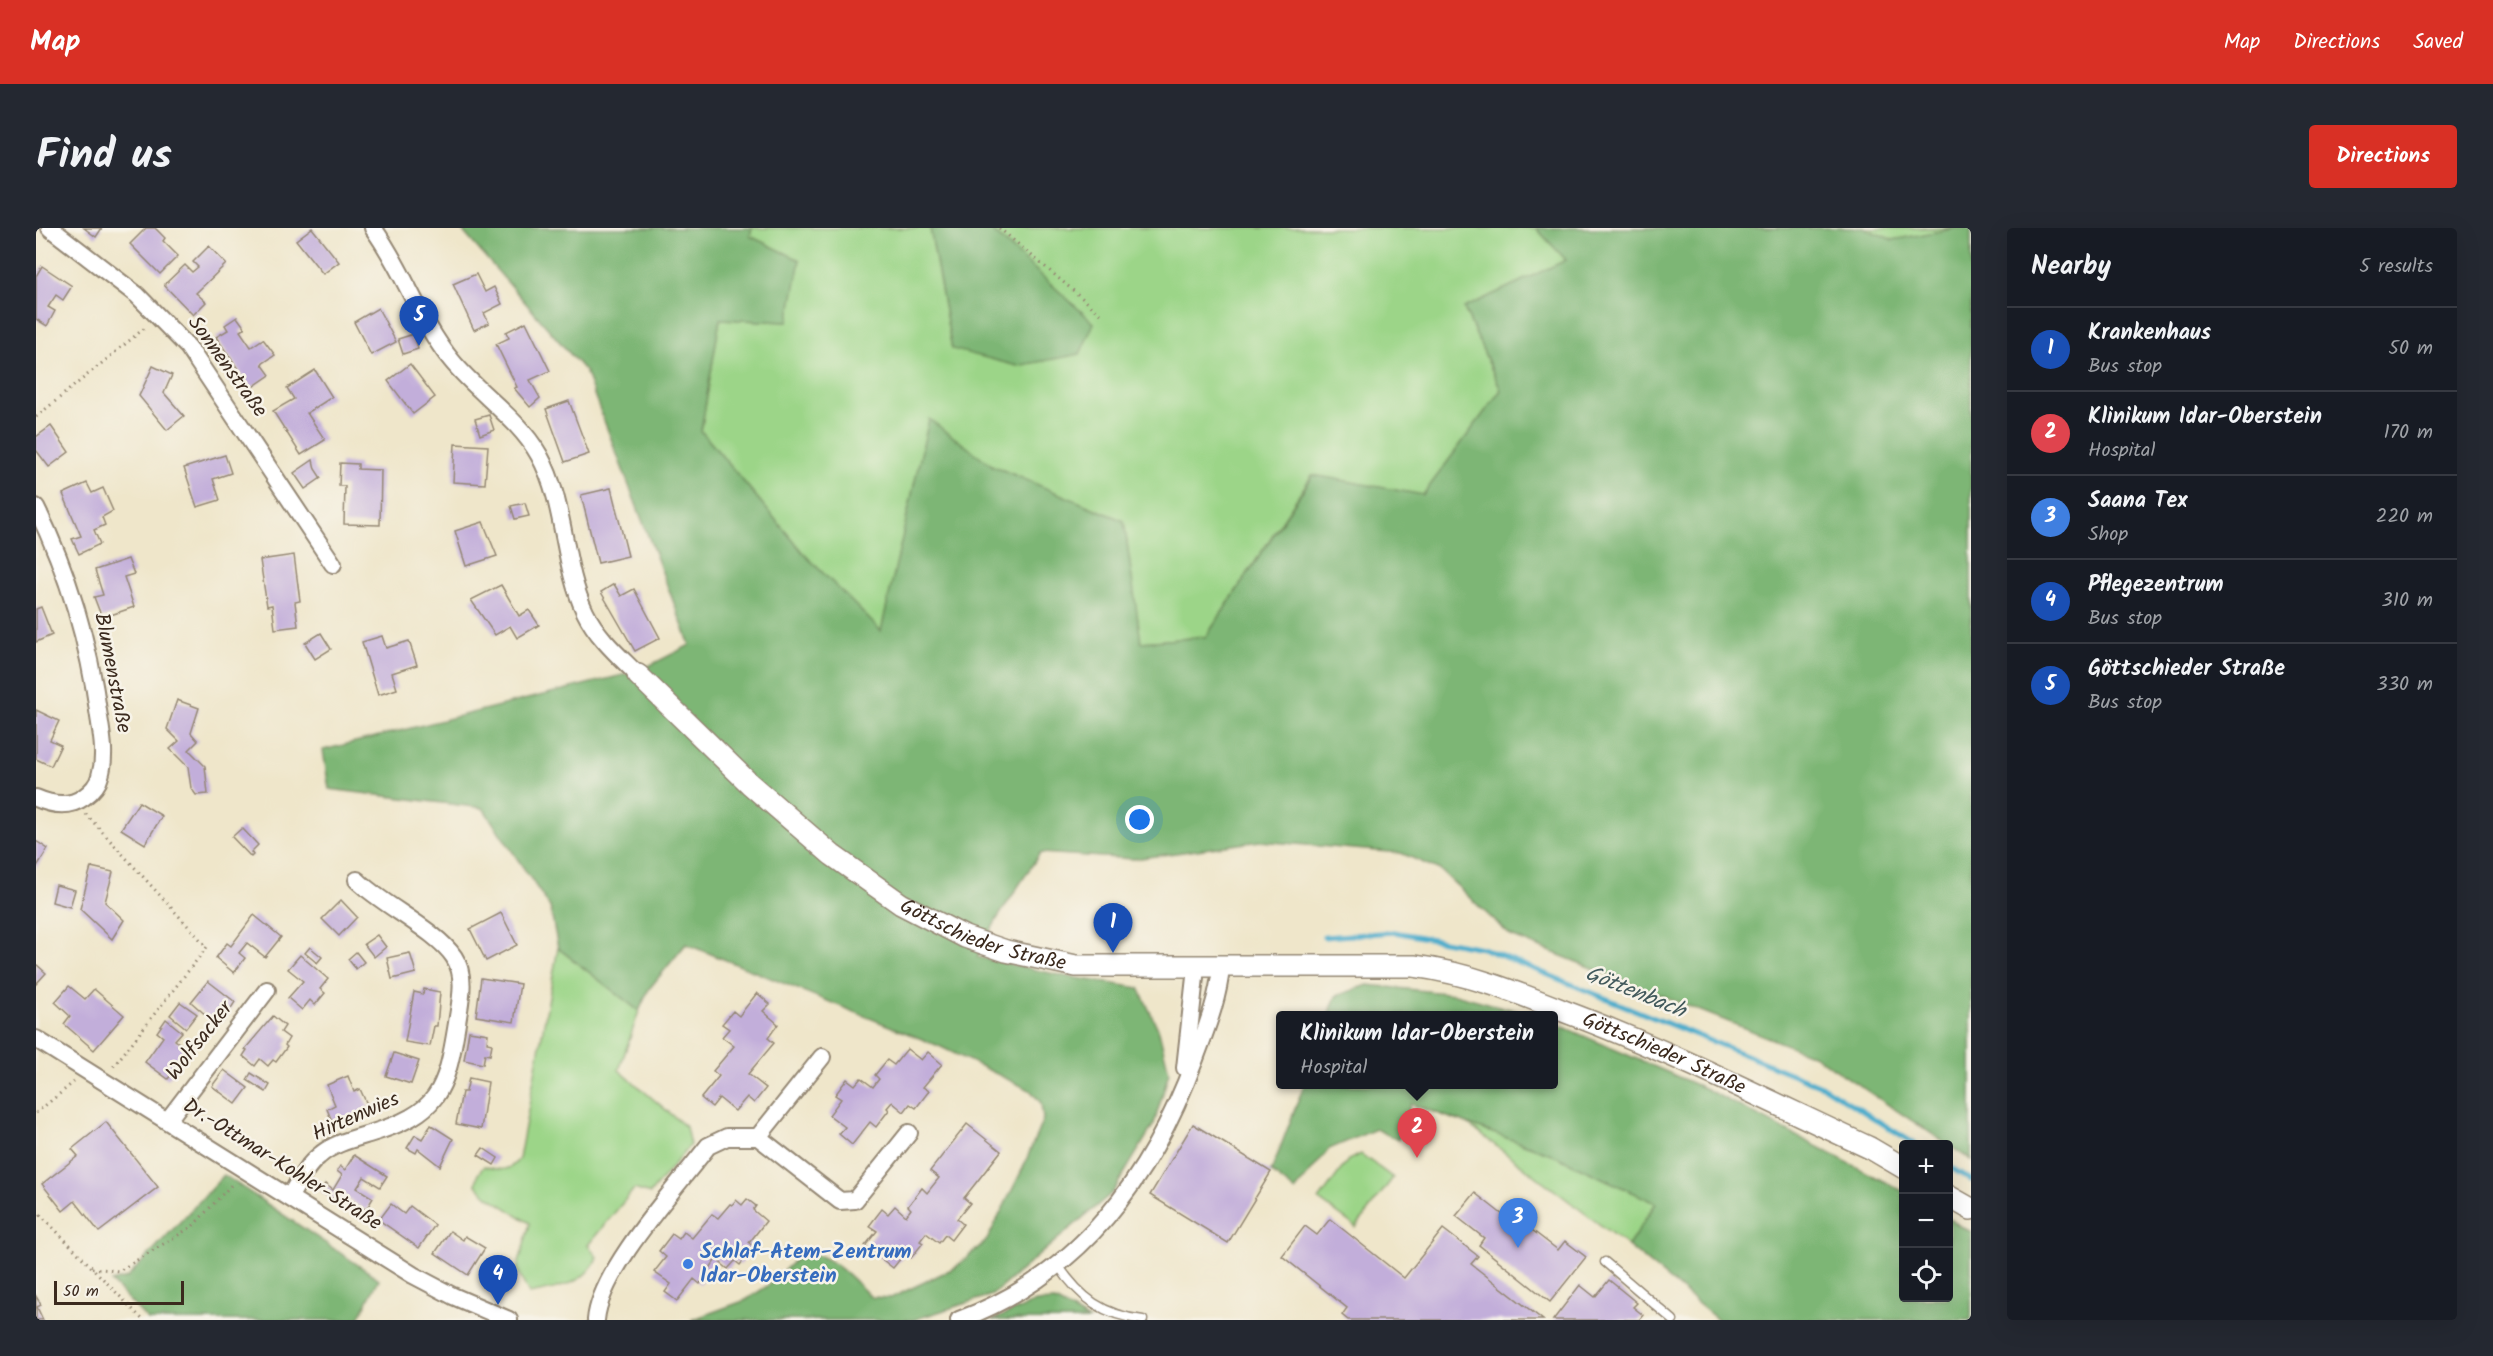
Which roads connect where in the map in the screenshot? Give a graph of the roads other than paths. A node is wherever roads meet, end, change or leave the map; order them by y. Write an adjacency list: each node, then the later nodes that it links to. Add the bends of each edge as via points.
1 (50, 228): 4 (street, Sonnenstraße, via 160,316 188,347)
2 (373, 228): 5 (street, Göttschieder Straße, via 452,361 518,428 537,453 550,482 586,614 613,651)
3 (36, 507): 6 (street, Blumenstraße, via 67,575 95,684 103,753 94,788 80,800 57,805)
4 (333, 564)
5 (638, 675): 8 (street, Göttschieder Straße, via 741,777 832,855 869,884 935,924 1006,951 1076,966)
6 (36, 798)
7 (357, 880): 18 (street, Hirtenwies, via 445,946 456,961 461,990 452,1056 440,1091 421,1113 319,1156)
8 (1196, 968): 9 (street, Göttschieder Straße); 13 (street)
9 (1221, 968): 13 (street, via 1217,998); 17 (street, Göttschieder Straße, via 1414,966 1486,981 1635,1038)
10 (267, 990): 14 (street, Wolfsacker)
11 (36, 1039): 14 (street, Dr.-Ottmar-Kohler-Straße)
12 (822, 1057): 16 (street)
13 (1183, 1092): 22 (street, via 1158,1145 1130,1188 1110,1214)
14 (168, 1120): 18 (street, Dr.-Ottmar-Kohler-Straße)
15 (909, 1133): 16 (street, via 855,1200 840,1201)
16 (758, 1137): 24 (street, via 727,1137 708,1146 615,1267 597,1305)
17 (1899, 1165)
18 (290, 1196): 23 (street, Dr.-Ottmar-Kohler-Straße, via 413,1275)
19 (1953, 1199): 20 (street)
20 (1971, 1209)
21 (1605, 1262): 27 (lane)
22 (1058, 1265): 25 (street, via 1002,1302); 26 (lane, via 1095,1306)
23 (509, 1320)
24 (596, 1320)
25 (959, 1320)
26 (1143, 1320)
27 (1672, 1320)

